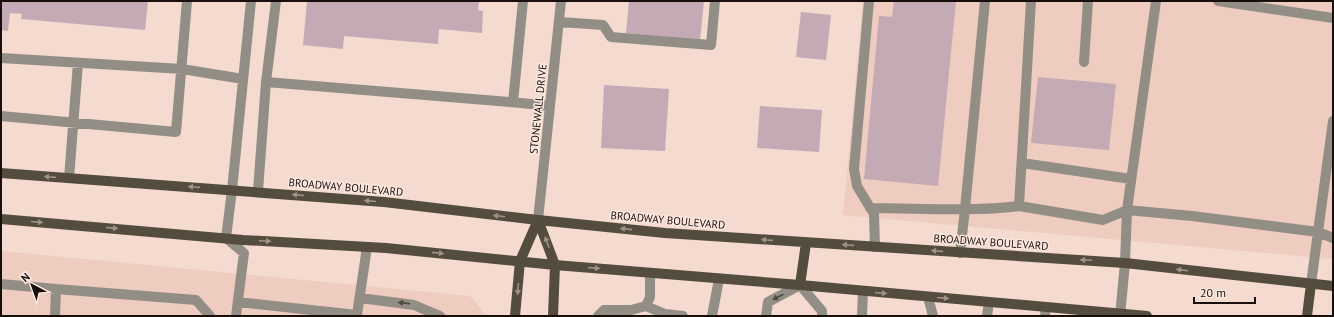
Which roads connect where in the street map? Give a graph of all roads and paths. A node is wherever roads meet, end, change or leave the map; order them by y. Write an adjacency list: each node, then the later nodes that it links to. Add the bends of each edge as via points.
1 (187, 1): 19 (street)
2 (251, 1): 20 (street)
3 (276, 1): 21 (street)
4 (523, 1): 22 (street)
5 (556, 1): 6 (street)
6 (561, 1): 15 (street, STONEWALL DRIVE)
7 (715, 1): 15 (street, via 710,45 611,37 603,25)
8 (869, 1): 35 (street, via 854,169 857,186)
9 (986, 1): 36 (street)
10 (1031, 1): 28 (street)
11 (1088, 1): 17 (street)
12 (1156, 1): 31 (street)
13 (1218, 1): 14 (street)
14 (1333, 18)
15 (560, 22): 23 (street, STONEWALL DRIVE)
16 (1, 58): 18 (street)
17 (1084, 62)
18 (78, 63): 19 (street); 26 (street)
19 (182, 69): 20 (street); 26 (street, via 176,132)
20 (243, 79): 32 (street)
21 (266, 82): 22 (street); 33 (street)
22 (513, 102): 23 (street)
23 (550, 106): 39 (street, STONEWALL DRIVE)
24 (1, 116): 26 (street)
25 (1333, 121): 27 (street)
26 (73, 124): 30 (street)
27 (1331, 151): 40 (street)
28 (1022, 163): 31 (street); 34 (street)
29 (1, 173): 30 (main road, BROADWAY BOULEVARD, one-way to 29)
30 (68, 178): 32 (main road, BROADWAY BOULEVARD, one-way to 30)
31 (1131, 178): 37 (street)
32 (232, 190): 33 (main road, BROADWAY BOULEVARD); 41 (street)
33 (258, 191): 39 (main road, BROADWAY BOULEVARD, one-way to 33, via 384,202)
34 (1019, 206): 36 (street); 37 (street, via 1103,220)
35 (870, 208): 36 (street); 45 (street, via 874,214)
36 (966, 209): 46 (street)
37 (1127, 210): 40 (street); 48 (street)
38 (1, 219): 41 (main road, one-way to 41)
39 (538, 220): 43 (main road, BROADWAY BOULEVARD, one-way to 39, via 665,233); 47 (main road); 49 (main road, one-way to 39)
40 (1318, 232): 42 (street); 53 (street)
41 (226, 238): 44 (main road, one-way to 44); 60 (street, via 244,253)
42 (1333, 238)
43 (806, 243): 45 (main road, BROADWAY BOULEVARD, one-way to 43); 54 (main road)
44 (367, 247): 47 (main road, one-way to 47); 59 (street)
45 (875, 247): 46 (main road, BROADWAY BOULEVARD, one-way to 45)
46 (960, 253): 48 (main road, BROADWAY BOULEVARD, one-way to 46)
47 (520, 261): 49 (main road); 71 (main road, one-way to 71)
48 (1125, 263): 53 (main road, BROADWAY BOULEVARD, one-way to 48); 66 (street)
49 (555, 265): 50 (main road, one-way to 50); 72 (main road)
50 (650, 273): 51 (main road); 62 (street, via 650,297)
51 (718, 279): 54 (main road); 75 (street)
52 (1, 284): 56 (street)
53 (1311, 284): 55 (main road, BROADWAY BOULEVARD); 82 (main road)
54 (800, 285): 57 (main road); 76 (street, one-way to 76, via 768,302); 77 (street, via 822,311)
55 (1333, 286)
56 (56, 289): 67 (street); 68 (street, via 196,300)
57 (863, 291): 58 (main road, one-way to 58); 78 (street)
58 (928, 297): 61 (main road, one-way to 61); 79 (street)
59 (360, 298): 65 (street); 70 (street, one-way to 59, via 414,305)
60 (238, 302): 63 (street); 69 (street)
61 (989, 302): 64 (main road); 80 (street)
62 (646, 306): 73 (street, via 631,310 604,310); 74 (street, via 665,314)
63 (289, 312): 65 (street)
64 (1046, 312): 66 (main road)
65 (357, 315)
66 (1121, 315): 81 (main road)
67 (55, 316)
68 (210, 316)
69 (236, 316)
70 (440, 316)
71 (515, 316)
72 (553, 316)
73 (598, 316)
74 (683, 316)
75 (712, 316)
76 (766, 316)
77 (822, 316)
78 (862, 316)
79 (933, 316)
80 (987, 316)
81 (1147, 316)
82 (1307, 316)

